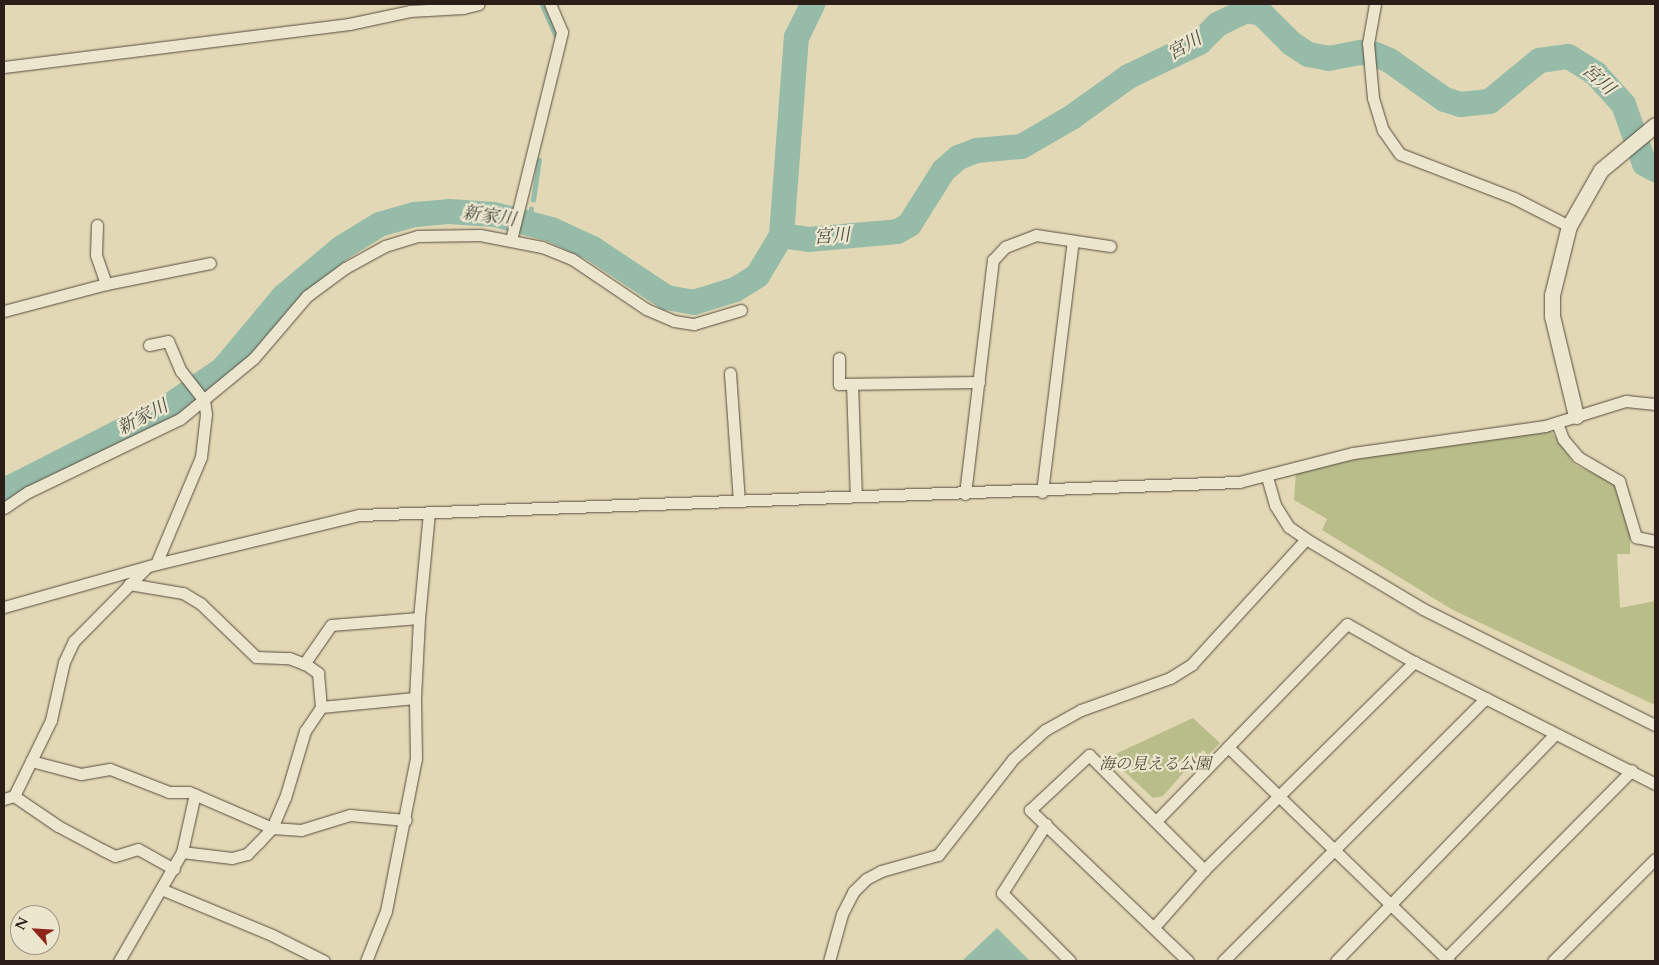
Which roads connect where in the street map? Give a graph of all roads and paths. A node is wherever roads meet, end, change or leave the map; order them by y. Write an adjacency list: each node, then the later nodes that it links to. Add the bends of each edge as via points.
1 (479, 4): 4 (street, via 410,11 349,24)
2 (550, 4): 8 (street, via 562,32)
3 (1375, 4): 7 (street, via 1368,63 1382,130 1400,154 1514,198)
4 (4, 67)
5 (1651, 129): 7 (street, via 1618,154 1589,186)
6 (97, 225): 12 (street, via 96,255)
7 (1569, 226): 22 (street, via 1552,295 1552,316)
8 (511, 240): 13 (street, via 572,259 646,309 674,321 694,324); 20 (street, via 453,233 418,236 385,246 345,268 306,296 254,358)
9 (1073, 240): 10 (street); 18 (street, via 1036,235 1005,247 993,260); 25 (street)
10 (1110, 246)
11 (210, 263): 12 (street)
12 (106, 284): 14 (street)
13 (741, 310)
14 (4, 311)
15 (149, 345): 20 (street, via 168,341 182,371)
16 (839, 358): 19 (street, via 839,384)
17 (730, 373): 28 (street)
18 (979, 382): 19 (street); 26 (street)
19 (852, 384): 27 (street)
20 (204, 400): 29 (street, via 180,419 28,492); 33 (street, via 201,457)
21 (1655, 404): 22 (street, via 1626,401)
22 (1576, 416): 23 (street)
23 (1557, 422): 24 (street, via 1353,453 1310,462); 32 (street, via 1563,438 1578,457 1619,481 1636,536)
24 (1267, 477): 25 (street, via 1239,482 1117,484); 31 (street, via 1275,505 1289,527)
25 (1042, 492): 26 (street)
26 (965, 494): 27 (street)
27 (856, 496): 28 (street)
28 (739, 501): 30 (street)
29 (4, 508)
30 (429, 512): 33 (street, via 359,515); 36 (street)
31 (1306, 539): 42 (street, via 1422,610); 67 (street, via 1192,664 1170,678 1081,710 1045,730 1013,759 938,855 881,871 866,879 853,892 842,914)
32 (1655, 541)
33 (151, 565): 34 (street); 35 (street)
34 (129, 584): 38 (street, via 183,593 201,604 256,658 289,658); 45 (street, via 74,641 64,662 51,720)
35 (4, 607)
36 (419, 618): 38 (street, via 331,625); 39 (street)
37 (1414, 662): 40 (street); 44 (street, via 1347,624); 49 (street)
38 (304, 664): 41 (street, via 318,673)
39 (415, 698): 41 (street); 51 (street, via 416,758)
40 (1486, 698): 43 (street); 55 (street)
41 (321, 707): 54 (street, via 305,731 285,798)
42 (1655, 725)
43 (1555, 734): 46 (street); 61 (street)
44 (1228, 747): 49 (street); 52 (street)
45 (31, 761): 48 (street, via 81,774 110,769 169,792); 50 (street)
46 (1632, 770): 47 (street); 63 (street)
47 (1655, 784)
48 (195, 794): 54 (street); 56 (street)
49 (1280, 796): 55 (street); 59 (street)
50 (9, 797): 58 (street, via 115,856 138,849)
51 (406, 820): 54 (street, via 350,815 301,830); 66 (street, via 386,911)
52 (1157, 820): 53 (street, via 1089,755 1030,810); 59 (street)
53 (1046, 824): 62 (street); 68 (street, via 1002,893)
54 (272, 828): 56 (street, via 247,854 214,858)
55 (1335, 850): 61 (street); 70 (street)
56 (182, 852): 58 (street)
57 (1655, 859): 72 (street)
58 (174, 868): 60 (street)
59 (1204, 870): 62 (street)
60 (161, 889): 64 (street); 65 (street, via 272,935)
61 (1390, 904): 63 (street); 71 (street)
62 (1154, 926): 69 (street)
63 (1448, 960)
64 (119, 961)
65 (324, 961)
66 (366, 961)
67 (829, 961)
68 (1070, 961)
69 (1188, 961)
70 (1223, 961)
71 (1336, 961)
72 (1553, 961)

